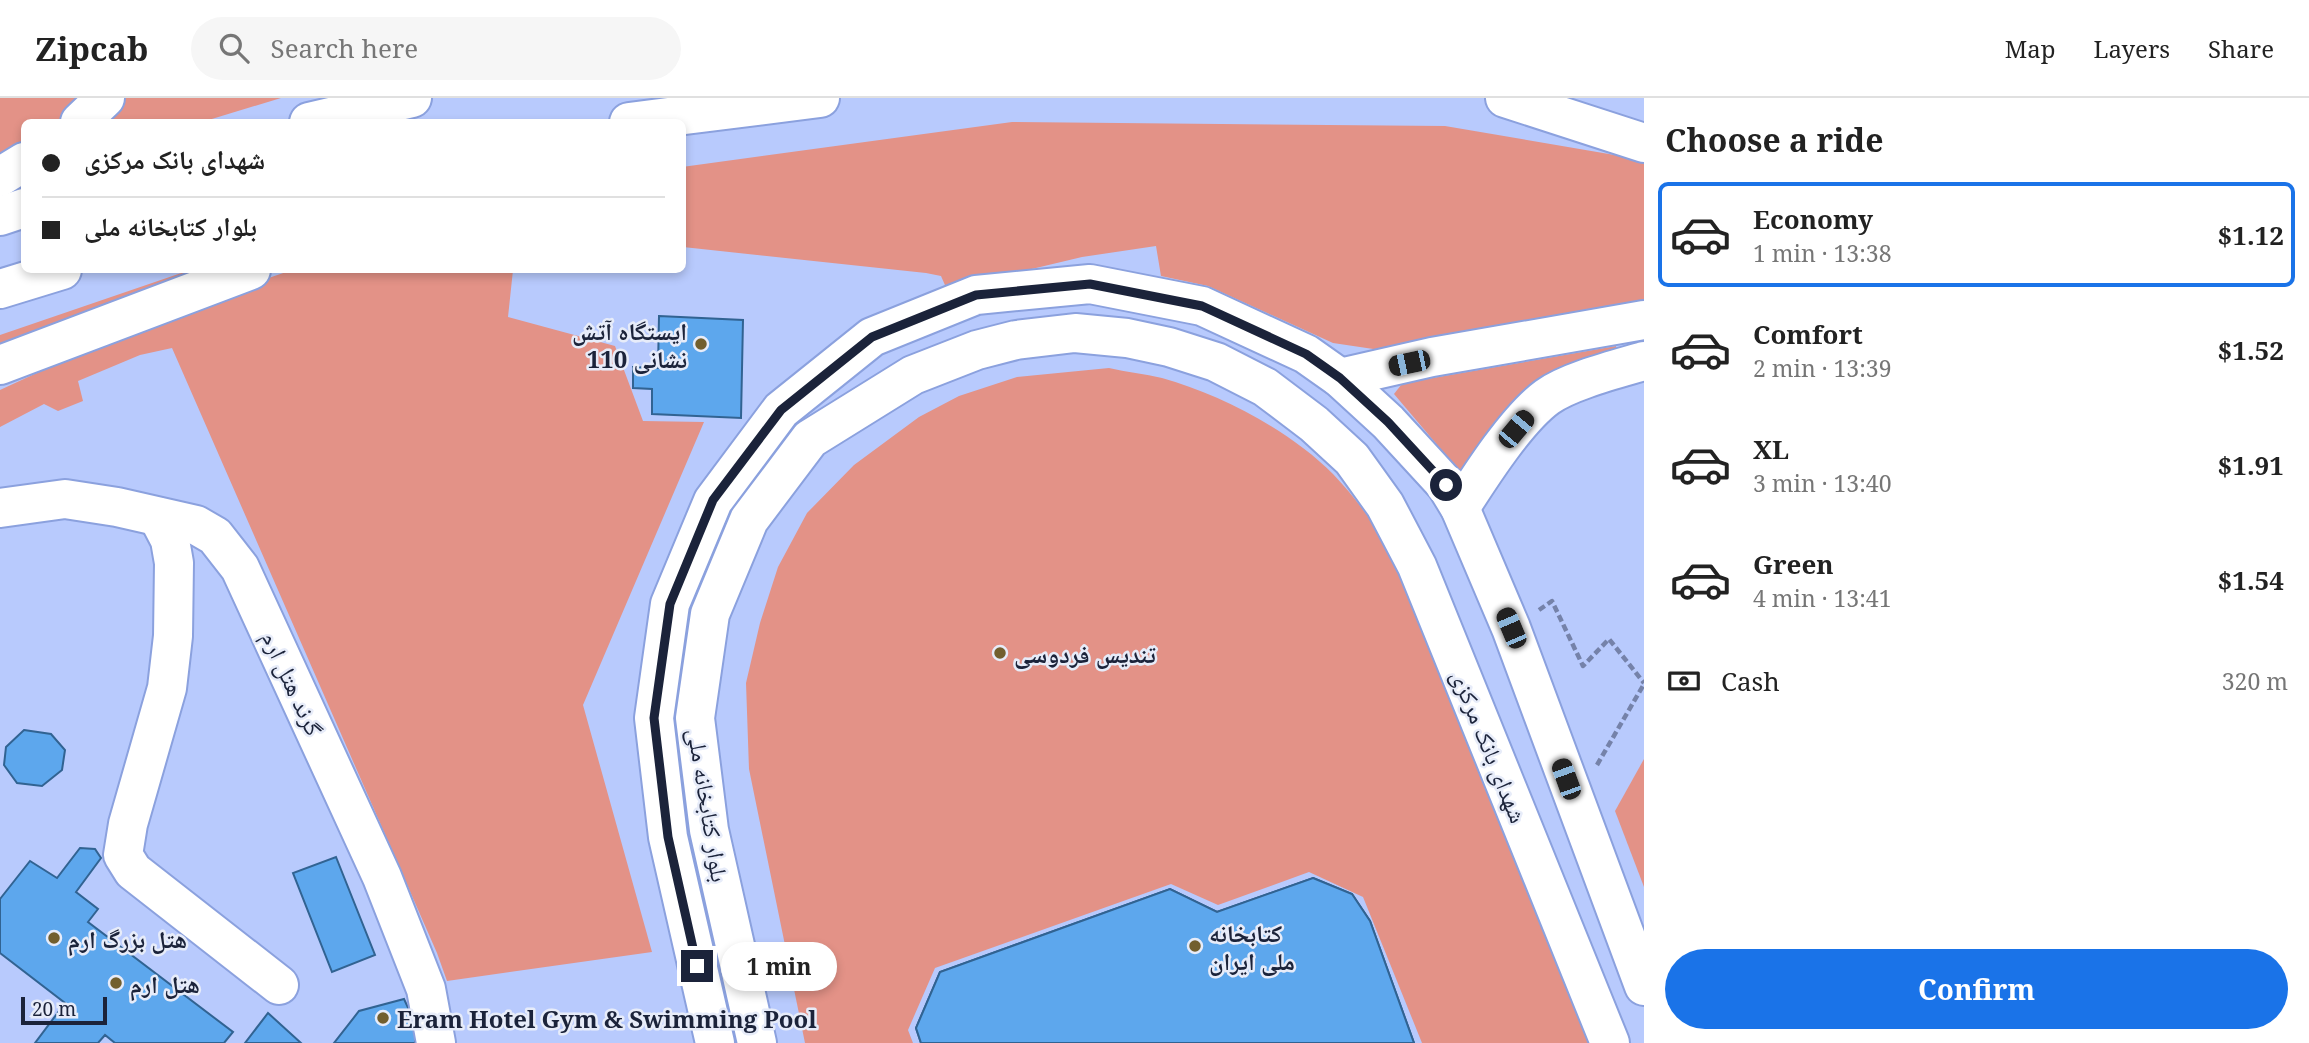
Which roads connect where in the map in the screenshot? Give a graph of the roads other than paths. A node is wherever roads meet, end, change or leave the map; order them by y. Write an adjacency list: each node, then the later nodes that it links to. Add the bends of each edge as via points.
1 (105, 98): 5 (main road)
2 (412, 98): 6 (main road)
3 (820, 98): 7 (main road)
4 (1505, 98): 8 (main road)
5 (83, 119)
6 (322, 119)
7 (653, 119)
8 (1644, 144)
9 (21, 164): 10 (main road)
10 (0, 177)
11 (21, 209): 12 (main road)
12 (0, 216)
13 (52, 273): 15 (main road)
14 (243, 273): 17 (main road)
15 (0, 289)
16 (1644, 320): 20 (main road)
17 (110, 324): 19 (main road); 21 (main road)
18 (1644, 361): 24 (main road, via 1549,395 1516,429)
19 (0, 365)
20 (1340, 378): 24 (main road, via 1424,459); 29 (main road, بلوار کتابخانه ملی, via 1306,354 1202,306 1090,284 976,295 895,327 872,337 781,410 713,500 670,604 654,718 668,837)
21 (0, 382)
22 (1352, 460): 30 (main road, بلوار کتابخانه ملی, via 1265,387 1216,362 1126,338 1075,333 990,346 913,375 810,439 748,520 710,614 695,718 709,830); 31 (main road, شهدای بانک مرکزی, via 1385,505 1417,566)
23 (0, 508): 25 (main road, گرند هتل ارم, via 65,499)
24 (1460, 508): 27 (main road, via 1511,628)
25 (159, 517): 26 (main road, via 174,563 173,636 167,688 123,855 132,871); 28 (main road, گرند هتل ارم, via 196,525 215,536 240,569 382,877 426,989)
26 (279, 985)
27 (1644, 986)
28 (436, 1043)
29 (715, 1043)
30 (757, 1043)
31 (1610, 1043)

